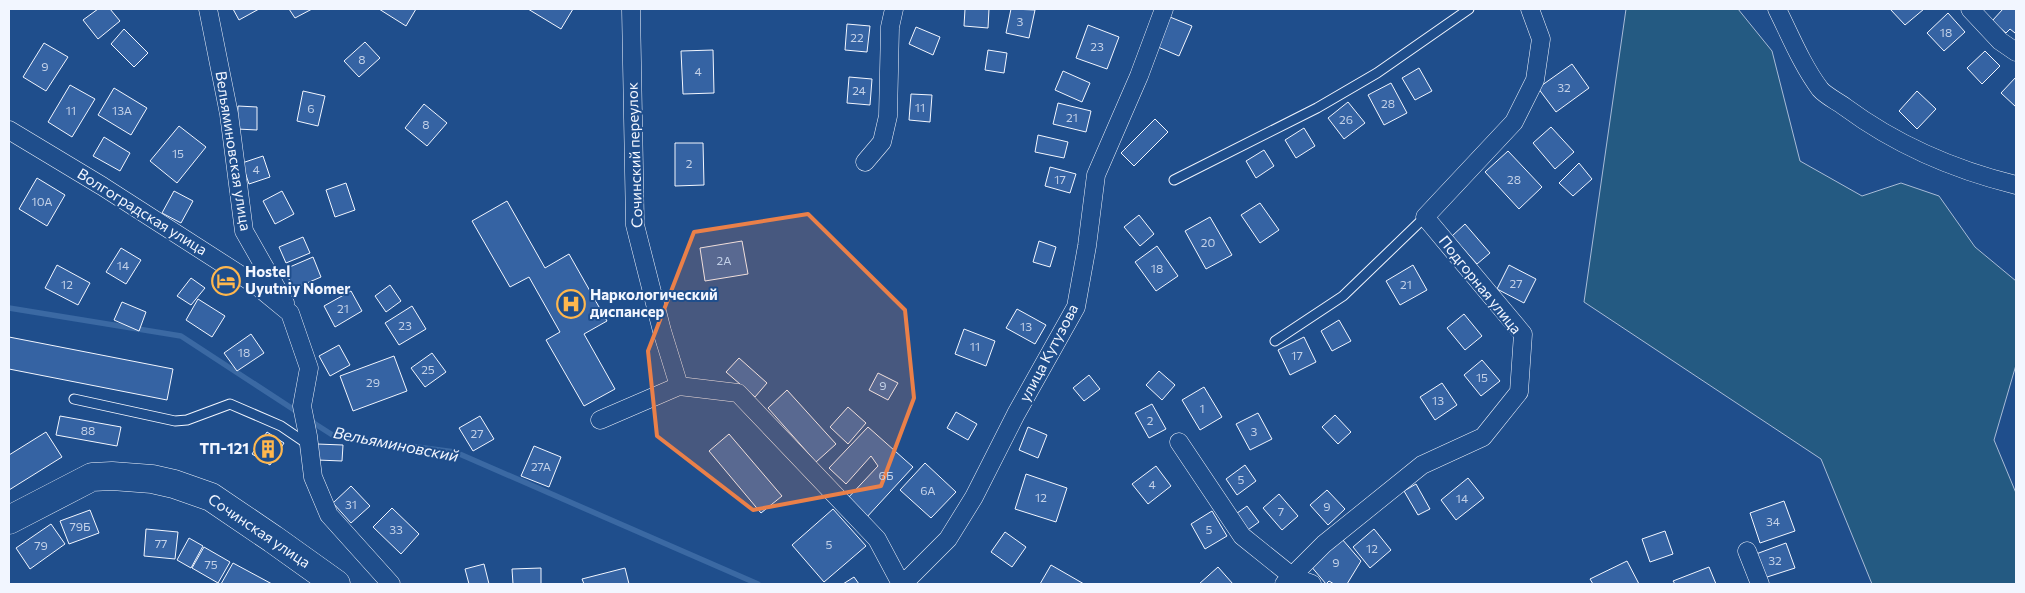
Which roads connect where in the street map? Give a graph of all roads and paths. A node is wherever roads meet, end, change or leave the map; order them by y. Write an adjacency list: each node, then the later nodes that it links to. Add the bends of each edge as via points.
1 (208, 9): 15 (street, Вельяминовская улица, via 230,114 244,231)
2 (631, 9): 17 (street, Сочинский переулок, via 635,225)
3 (894, 9): 11 (street, via 890,27 888,116 882,142)
4 (1164, 9): 27 (street, улица Кутузова, via 1096,175 1076,307 948,540)
5 (1469, 9): 12 (lane, via 1377,73 1317,108)
6 (1530, 9): 14 (street, via 1541,39 1535,80 1514,122)
7 (1777, 9): 13 (street, via 1822,90 1865,122 1897,141 1985,178)
8 (1970, 9): 9 (street, via 2000,41)
9 (2016, 52)
10 (9, 130): 15 (street, Волгоградская улица, via 240,275)
11 (865, 162)
12 (1174, 180)
13 (2016, 185)
14 (1424, 217): 16 (lane, via 1343,296); 24 (street, Подгорная улица, via 1523,334 1519,392 1482,437 1422,465 1324,544)
15 (290, 313): 20 (street, via 309,368 302,406)
16 (1275, 341)
17 (679, 386): 19 (street); 27 (street, via 738,393 877,539)
18 (74, 399): 20 (lane, via 175,421 187,420 230,404)
19 (600, 420)
20 (309, 441): 26 (street, via 313,477 329,515)
21 (1179, 442): 24 (street, via 1242,536)
22 (9, 520): 25 (highway, Сочинская улица, via 92,478 152,479 211,497)
23 (1747, 551): 29 (street)
24 (1289, 580): 28 (street)
25 (336, 584)
26 (391, 584)
27 (902, 584)
28 (1312, 584)
29 (1760, 584)

